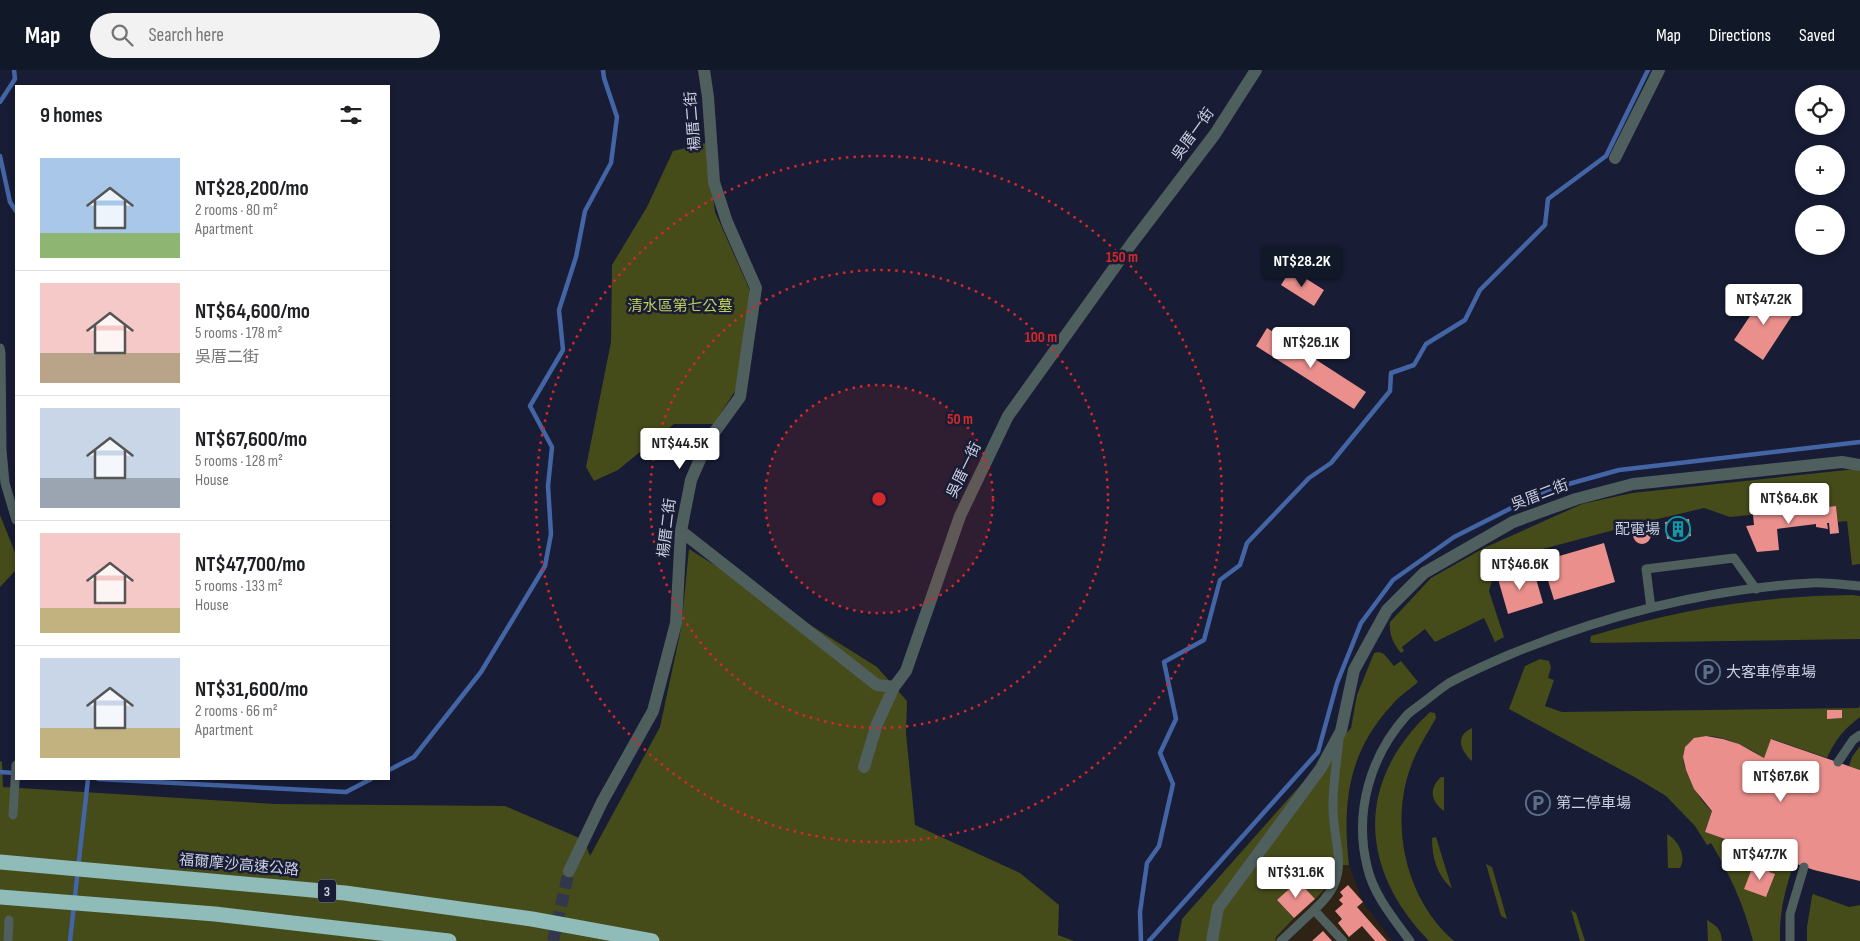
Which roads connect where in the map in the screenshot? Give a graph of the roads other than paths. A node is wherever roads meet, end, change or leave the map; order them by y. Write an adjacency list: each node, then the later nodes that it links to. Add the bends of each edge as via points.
1 (704, 70): 8 (street, 楊厝二街, via 714,182 727,222 756,288 740,398 708,441 691,480)
2 (1256, 70): 12 (street, 吳厝一街, via 1215,134 1008,416 960,516 906,671)
3 (1659, 70): 4 (street)
4 (1615, 158)
5 (0, 348): 7 (lane, via 4,483)
6 (1860, 465): 13 (street, 吳厝二街, via 1842,462 1634,484 1576,499 1513,522 1424,573 1387,610 1354,670)
7 (15, 517)
8 (681, 531): 12 (street, via 877,685); 21 (street, 楊厝二街, via 676,623 653,711 602,802)
9 (1860, 586): 10 (lane, via 1813,583)
10 (1756, 589): 11 (lane); 11 (lane, via 1734,558 1646,569)
11 (1651, 608): 31 (lane, via 1594,623 1495,661 1448,684 1408,715 1379,756 1366,793 1362,824 1367,866 1383,905)
12 (894, 687): 16 (street, 吳厝一街, via 877,724)
13 (1340, 731): 23 (lane, via 1332,806 1338,844 1338,874 1328,898); 28 (street, 吳厝二街, via 1321,768 1218,908)
14 (1860, 735): 15 (lane, via 1852,740)
15 (1838, 762)
16 (864, 766)
17 (15, 780): 18 (lane)
18 (13, 815)
19 (0, 862): 27 (highway, 福爾摩沙高速公路 / 3, via 345,893 532,918)
20 (1804, 867): 32 (lane, via 1790,914)
21 (570, 871)
22 (0, 897): 26 (highway, via 215,914)
23 (1314, 910): 29 (lane); 30 (lane)
24 (9, 920): 25 (lane)
25 (8, 941)
26 (448, 941)
27 (652, 941)
28 (1212, 941)
29 (1281, 941)
30 (1343, 941)
31 (1410, 941)
32 (1790, 941)

